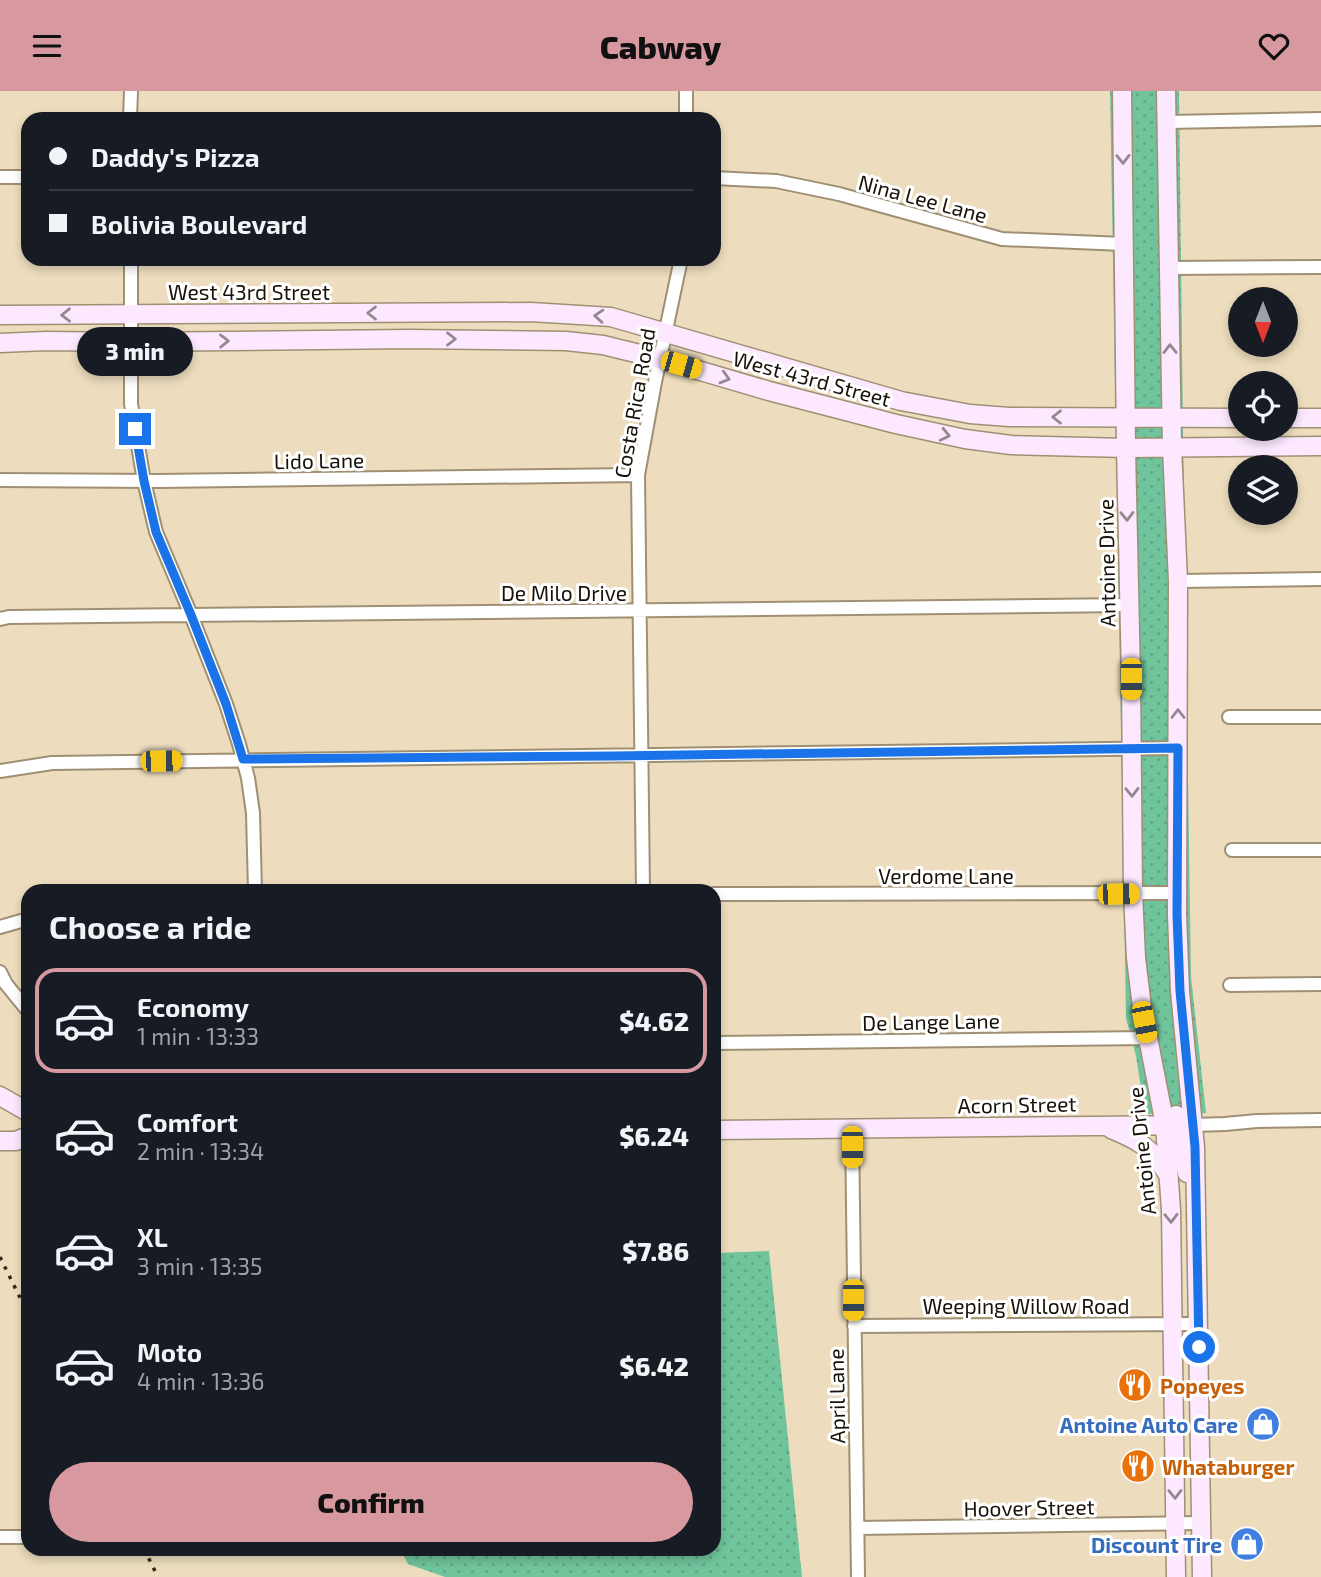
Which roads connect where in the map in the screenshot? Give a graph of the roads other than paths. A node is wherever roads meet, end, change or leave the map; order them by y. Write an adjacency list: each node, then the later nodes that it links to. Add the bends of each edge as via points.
1 (131, 91): 5 (street)
2 (686, 91): 6 (street)
3 (1122, 91): 12 (main road, Antoine Drive, one-way to 12)
4 (1166, 91): 8 (main road, Antoine Drive)
5 (131, 112)
6 (686, 112)
7 (1321, 119): 8 (street)
8 (1167, 122): 16 (main road, Antoine Drive)
9 (0, 177): 10 (street)
10 (21, 177)
11 (721, 178): 12 (street, Nina Lee Lane, via 776,181 827,192 1002,239)
12 (1124, 244): 26 (main road, Antoine Drive)
13 (131, 266): 18 (street)
14 (679, 266): 20 (street, Costa Rica Road)
15 (1321, 267): 16 (street)
16 (1169, 268): 27 (main road, Antoine Drive, one-way to 16)
17 (410, 313): 18 (main road, West 43rd Street, one-way to 18); 20 (main road, West 43rd Street, one-way to 17, via 611,317 531,311); 21 (main road)
18 (131, 314): 19 (main road, West 43rd Street, one-way to 19); 22 (street)
19 (0, 315)
20 (665, 333): 24 (street, Costa Rica Road); 25 (main road, West 43rd Street)
21 (410, 339): 22 (main road, West 43rd Street, one-way to 21); 24 (main road, West 43rd Street, one-way to 24, via 566,341)
22 (131, 342): 23 (main road, West 43rd Street); 37 (street, via 131,404)
23 (0, 343)
24 (660, 359): 31 (main road, West 43rd Street, one-way to 31); 35 (street, Costa Rica Road)
25 (901, 401): 26 (main road, West 43rd Street, one-way to 25, via 996,416); 31 (main road)
26 (1126, 417): 27 (main road, West 43rd Street); 34 (main road, Antoine Drive)
27 (1171, 418): 28 (main road, West 43rd Street); 33 (main road, Antoine Drive)
28 (1228, 418)
29 (1298, 418): 30 (main road)
30 (1321, 418)
31 (896, 424): 34 (main road, West 43rd Street, one-way to 34, via 1011,445)
32 (1321, 446): 33 (main road, West 43rd Street)
33 (1172, 447): 34 (main road, West 43rd Street); 39 (main road, Antoine Drive)
34 (1126, 448): 40 (main road, Antoine Drive, one-way to 40)
35 (638, 475): 37 (street, Lido Lane); 41 (street, Costa Rica Road)
36 (0, 480): 37 (street, Lido Lane)
37 (144, 481): 42 (street, via 156,532)
38 (1321, 579): 39 (street)
39 (1178, 581): 47 (main road, Antoine Drive, one-way to 39)
40 (1129, 605): 41 (street, De Milo Drive); 46 (main road, Antoine Drive)
41 (639, 610): 42 (street, De Milo Drive); 48 (street, Costa Rica Road)
42 (191, 615): 43 (street, De Milo Drive); 49 (street)
43 (0, 619)
44 (1229, 717): 45 (street)
45 (1321, 717)
46 (1131, 748): 47 (street); 48 (street); 57 (main road, Antoine Drive, one-way to 57)
47 (1178, 748): 55 (main road, Antoine Drive)
48 (641, 756): 49 (street); 54 (street, Costa Rica Road)
49 (243, 759): 50 (street, via 52,763); 53 (street, via 253,813)
50 (0, 771)
51 (1321, 849): 52 (street)
52 (1233, 850)
53 (255, 884)
54 (643, 884)
55 (1177, 893): 57 (street, Verdome Lane); 69 (main road, Antoine Drive)
56 (721, 894): 57 (street, Verdome Lane)
57 (1133, 894): 64 (main road, Antoine Drive)
58 (21, 921): 59 (street)
59 (0, 927)
60 (0, 972): 63 (street)
61 (1321, 984): 62 (street)
62 (1230, 985)
63 (21, 1002)
64 (1147, 1038): 65 (street, De Lange Lane); 69 (main road, Antoine Drive, via 1156,1076 1167,1088)
65 (721, 1043)
66 (0, 1096): 67 (main road)
67 (21, 1108)
68 (1321, 1121): 69 (street, Acorn Street)
69 (1179, 1125): 70 (main road, Acorn Street); 77 (main road, Antoine Drive); 79 (main road, Antoine Drive, via 1195,1147)
70 (1105, 1126): 71 (main road, Acorn Street); 77 (main road, via 1137,1140 1158,1158)
71 (852, 1129): 72 (main road, Acorn Street); 80 (street, April Lane)
72 (721, 1131)
73 (0, 1134): 74 (main road)
74 (21, 1135)
75 (21, 1139): 76 (main road)
76 (0, 1141)
77 (1169, 1176): 78 (main road, Antoine Drive, one-way to 78)
78 (1172, 1323): 79 (street, Weeping Willow Road); 80 (street, Weeping Willow Road); 82 (main road, Antoine Drive, one-way to 82)
79 (1198, 1324): 81 (main road, Antoine Drive)
80 (854, 1326): 83 (street, April Lane)
81 (1201, 1523): 82 (street, Hoover Street); 88 (main road, Antoine Drive)
82 (1175, 1524): 83 (street, Hoover Street); 87 (main road, Antoine Drive)
83 (857, 1528): 86 (street, April Lane)
84 (0, 1537): 85 (street)
85 (21, 1537)
86 (858, 1577)
87 (1176, 1577)
88 (1202, 1577)

